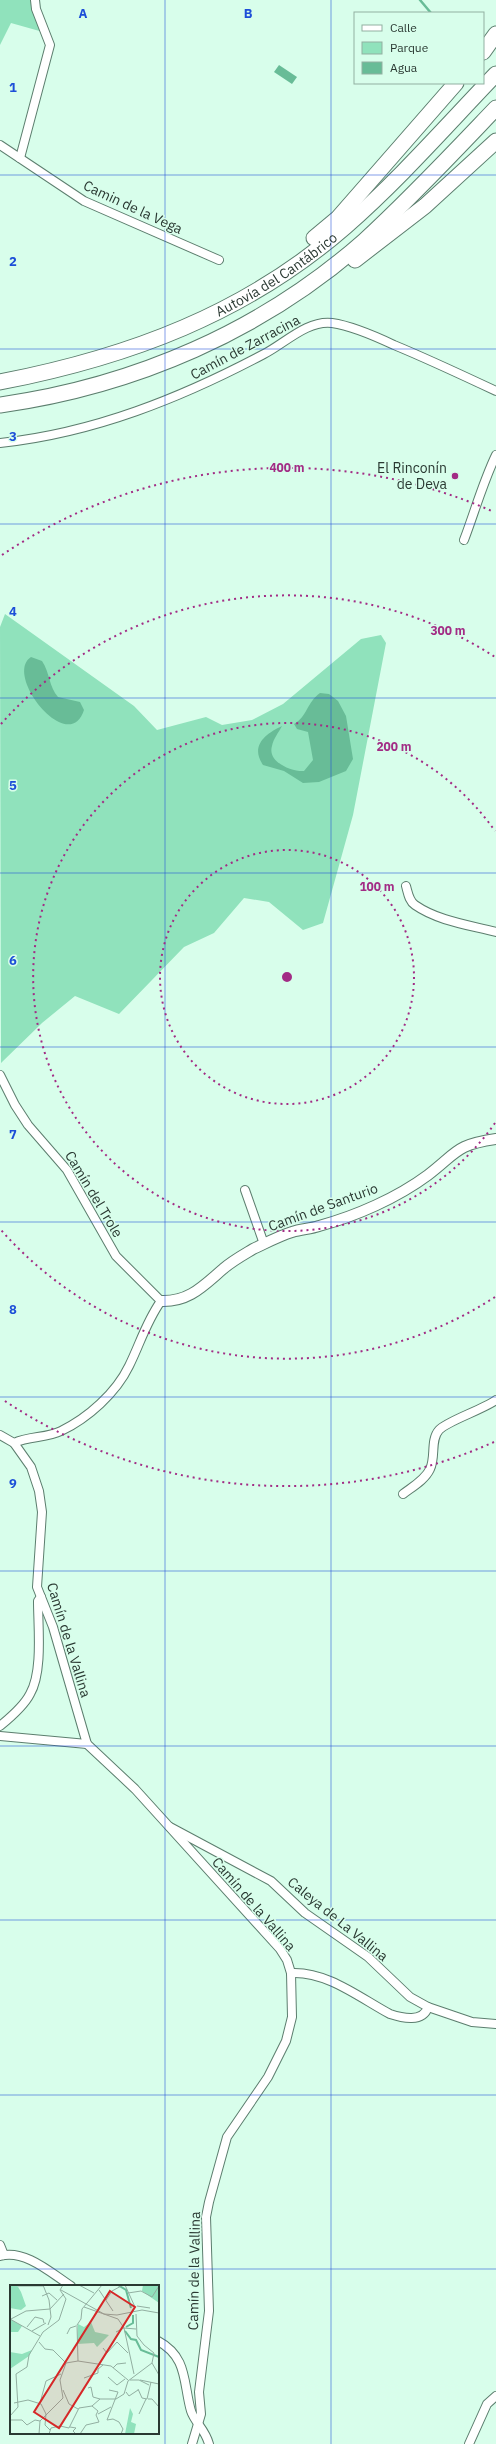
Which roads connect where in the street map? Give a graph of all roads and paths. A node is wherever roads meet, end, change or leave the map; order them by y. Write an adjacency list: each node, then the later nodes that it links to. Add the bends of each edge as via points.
1 (34, 0): 9 (street, via 50,45)
2 (496, 34): 3 (highway)
3 (484, 51)
4 (496, 74): 13 (highway, Autovía del Cantábrico, via 345,227 291,268 232,305 170,335 111,356 54,372)
5 (455, 84): 12 (highway, via 338,218 287,261 227,299 169,327 111,349 54,366)
6 (496, 108): 11 (highway, Autovía del Cantábrico, via 410,198 363,242 308,284)
7 (496, 141): 11 (highway, via 425,206 330,279 287,306)
8 (0, 145): 9 (street, Camin de la Vega)
9 (20, 158): 10 (street, Camin de la Vega, via 84,201)
10 (219, 260)
11 (258, 317): 15 (highway, Autovía del Cantábrico, via 194,351 123,379)
12 (0, 377)
13 (0, 382)
14 (496, 391): 16 (street, Camín de Zarracina, via 362,331 321,323 302,331 223,376 136,412 60,434)
15 (0, 405)
16 (0, 443)
17 (496, 454): 18 (street, via 479,493)
18 (464, 540)
19 (406, 886): 20 (street, via 408,897 414,905 448,920)
20 (496, 932)
21 (0, 1075): 25 (street, Camín del Trole, via 28,1125 67,1170 116,1256)
22 (496, 1139): 24 (street, Camín de Santurio, via 462,1147 428,1175 378,1203 318,1226 293,1231)
23 (245, 1190): 24 (street)
24 (264, 1244): 25 (street, Camín de Santurio, via 230,1263 191,1296)
25 (161, 1301): 28 (street, via 138,1341 129,1366 101,1402 62,1431)
26 (496, 1400): 29 (street, via 483,1409 440,1428 435,1438 430,1469 420,1481)
27 (0, 1435): 28 (street)
28 (14, 1443): 30 (street, Camín de la Vallina, via 31,1467 39,1491 42,1536 37,1569)
29 (403, 1494)
30 (41, 1597): 31 (street, via 38,1601 37,1665 32,1692); 33 (street, Camín de la Vallina, via 53,1627)
31 (0, 1726)
32 (0, 1736): 33 (street)
33 (87, 1744): 34 (street, Camín de la Vallina, via 119,1772)
34 (165, 1824): 35 (street, Camín de la Vallina, via 280,1950 287,1960); 36 (street, Caleya de La Vallina, via 270,1881 306,1913 368,1957 410,1997)
35 (291, 1973): 36 (street, via 307,1974 331,1982 400,2017 424,2015); 43 (street, Camín de la Vallina, via 292,2017 286,2041 268,2077 227,2137 209,2202 206,2217 209,2311 199,2382 202,2406)
36 (428, 2007): 37 (street, Caleya de La Vallina, via 472,2022)
37 (496, 2024)
38 (0, 2245): 39 (street)
39 (2, 2255): 40 (street, via 22,2256)
40 (69, 2285)
41 (159, 2342): 43 (street, via 173,2351 180,2360 191,2412)
42 (496, 2396): 46 (street, via 487,2404)
43 (199, 2423): 44 (street, Camín de la Vallina); 45 (street)
44 (192, 2444)
45 (208, 2444)
46 (469, 2444)

